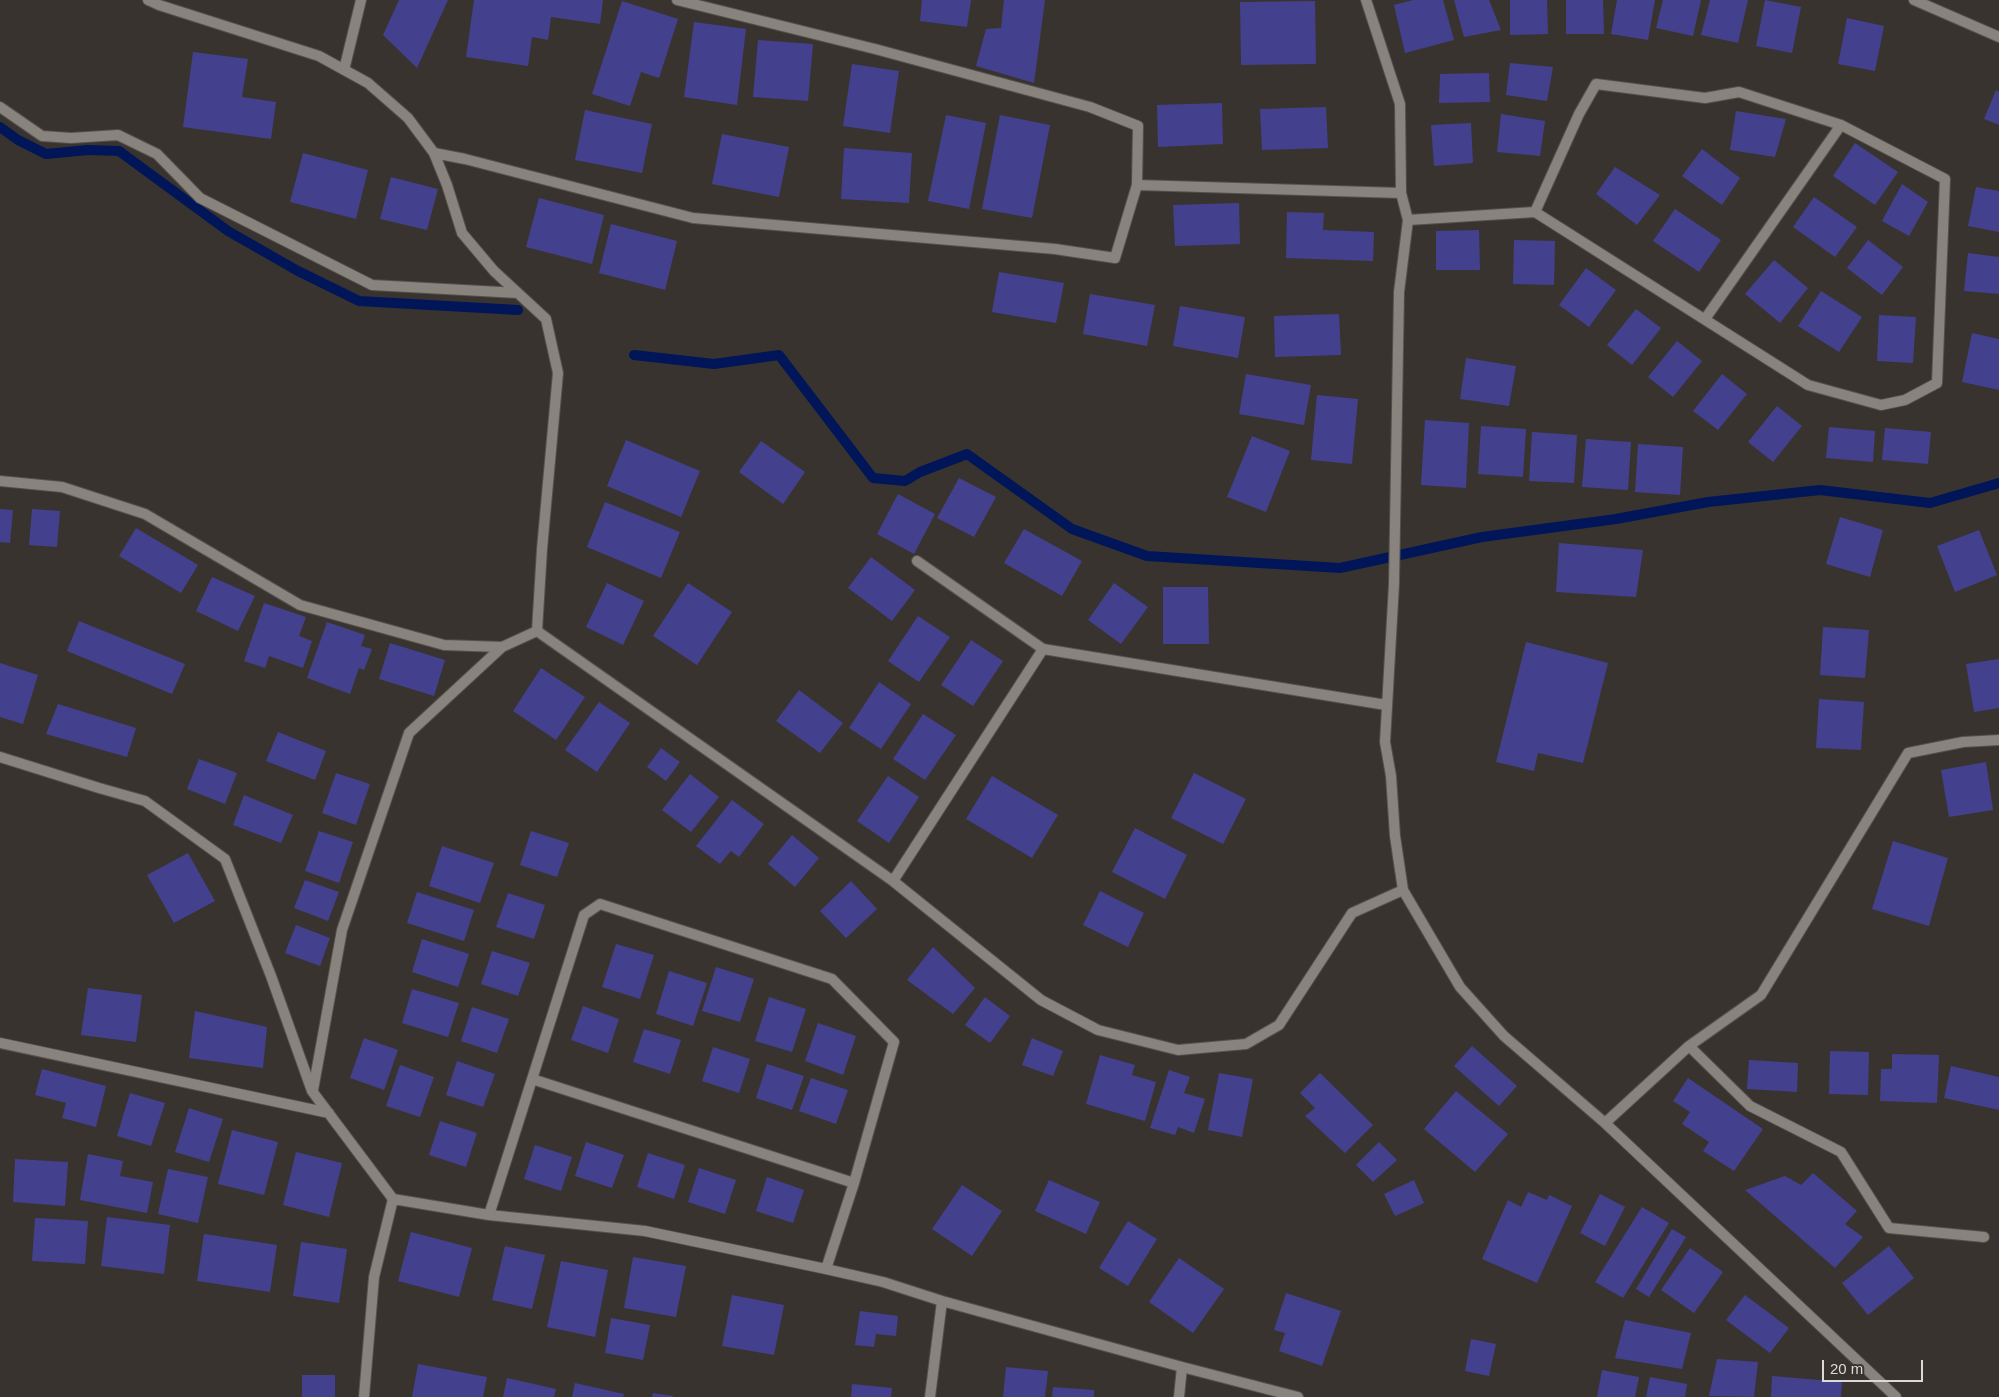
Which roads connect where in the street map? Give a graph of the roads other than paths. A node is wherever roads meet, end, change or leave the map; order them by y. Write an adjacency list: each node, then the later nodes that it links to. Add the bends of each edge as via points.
1 (148, 0): 7 (street, via 319,56)
2 (361, 0): 7 (street)
3 (677, 0): 11 (street, via 1062,100 1138,126)
4 (1366, 0): 12 (street, via 1400,104)
5 (1914, 0): 6 (street)
6 (1999, 37)
7 (344, 70): 10 (street, via 368,83 408,118)
8 (0, 107): 15 (street, via 42,136 118,135 157,154 200,198 372,285)
9 (1841, 125): 13 (street, via 1739,92 1705,98 1596,84); 16 (street); 16 (street, via 1945,180 1937,383 1905,400 1882,404 1808,384)
10 (434, 153): 11 (street, via 465,158 692,218 1055,249 1115,258); 15 (street, via 462,232 494,271)
11 (1137, 185): 12 (street)
12 (1401, 192): 14 (street)
13 (1535, 212): 14 (street); 16 (street)
14 (1408, 220): 22 (street, via 1399,292 1394,584)
15 (518, 293): 19 (street, via 546,319 558,373)
16 (1705, 319)
17 (0, 481): 20 (street, via 62,487 145,514 300,605 444,646)
18 (918, 561): 21 (street)
19 (538, 631): 20 (street); 25 (street)
20 (502, 647): 30 (street, via 409,733 342,930)
21 (1043, 649): 22 (street); 25 (street)
22 (1386, 706): 26 (street, via 1385,742)
23 (1999, 740): 28 (street, via 1962,742 1908,753 1761,995)
24 (0, 757): 30 (street, via 145,800 225,859)
25 (893, 881): 26 (street, via 1041,1000 1098,1030 1178,1050 1246,1044 1279,1025 1352,914)
26 (1403, 890): 32 (street, via 1460,987 1504,1036)
27 (0, 1044): 31 (street)
28 (1689, 1046): 32 (street); 36 (street, via 1750,1106 1841,1152 1889,1228)
29 (532, 1078): 33 (street); 33 (street, via 584,915 600,904 832,979 894,1042); 35 (street)
30 (312, 1091): 31 (street)
31 (329, 1113): 34 (street)
32 (1605, 1124): 44 (street)
33 (854, 1183): 37 (street)
34 (393, 1199): 35 (street); 40 (street, via 374,1277)
35 (489, 1215): 37 (street, via 645,1231)
36 (1984, 1237)
37 (826, 1269): 38 (street, via 884,1282)
38 (942, 1301): 39 (street); 41 (street)
39 (1182, 1367): 42 (street); 43 (street)
40 (364, 1397)
41 (930, 1397)
42 (1179, 1397)
43 (1298, 1397)
44 (1896, 1397)

